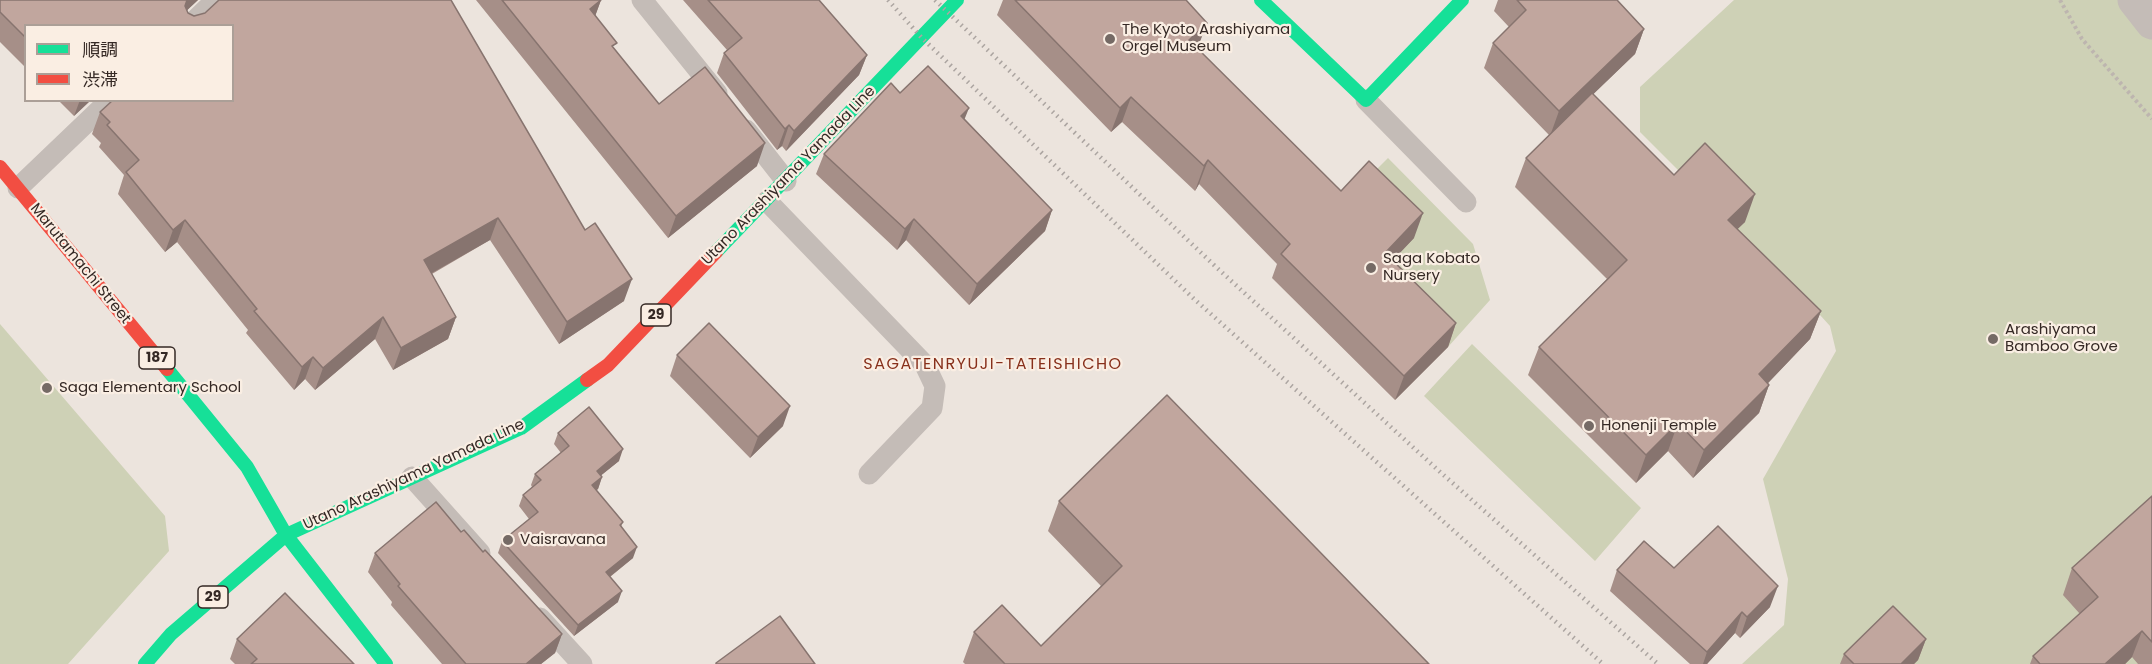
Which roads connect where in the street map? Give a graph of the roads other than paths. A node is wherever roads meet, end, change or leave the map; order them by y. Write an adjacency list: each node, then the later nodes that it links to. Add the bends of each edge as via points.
1 (216, 0): 7 (lane)
2 (642, 0): 12 (lane)
3 (957, 0): 12 (main road, Utano Arashiyama Yamada Line / 29)
4 (1261, 0): 9 (main road)
5 (1462, 0): 9 (main road)
6 (2134, 0): 8 (street)
7 (191, 24)
8 (2152, 24)
9 (1366, 100): 15 (lane)
10 (108, 102): 13 (lane)
11 (0, 167): 13 (main road, Marutamachi Street / 187)
12 (786, 181): 14 (main road, Utano Arashiyama Yamada Line / 29)
13 (18, 188): 18 (main road, Marutamachi Street / 187, via 247,467)
14 (767, 201): 16 (lane, via 925,365 934,387 932,408); 17 (main road, Utano Arashiyama Yamada Line / 29, via 608,365 521,428)
15 (1466, 201)
16 (869, 474)
17 (412, 477): 18 (main road, Utano Arashiyama Yamada Line / 29); 19 (lane)
18 (286, 535): 21 (main road, Utano Arashiyama Yamada Line / 29, via 171,634); 22 (main road, Marutamachi Street)
19 (497, 571)
20 (528, 605): 23 (lane)
21 (145, 664)
22 (386, 664)
23 (582, 664)

